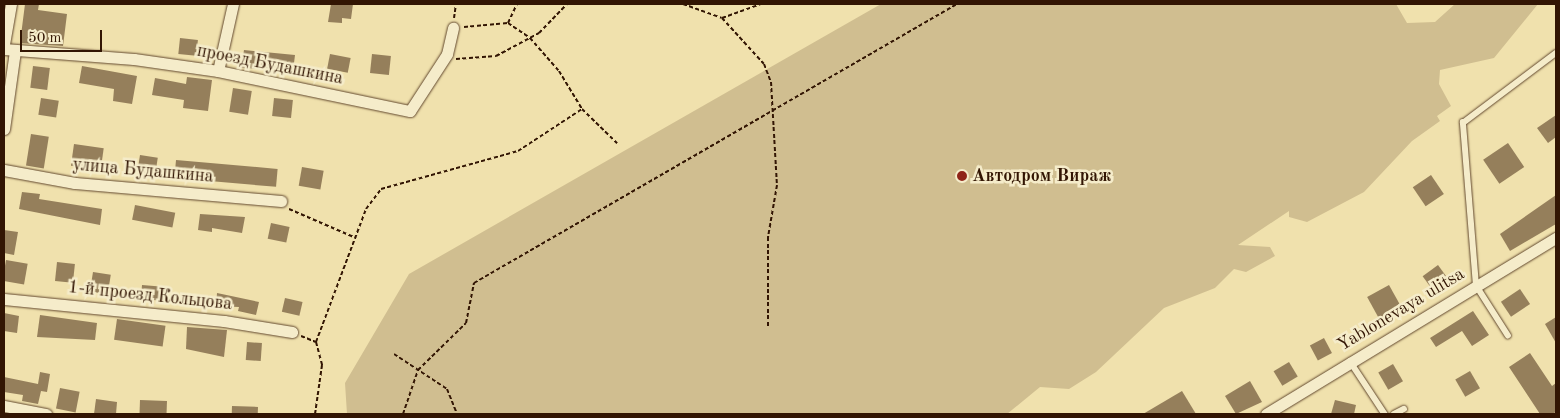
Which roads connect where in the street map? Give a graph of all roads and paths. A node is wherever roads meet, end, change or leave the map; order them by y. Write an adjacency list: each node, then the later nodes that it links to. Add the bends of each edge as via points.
1 (11, 4): 12 (street)
2 (233, 4): 16 (street)
3 (517, 4): 9 (path)
4 (567, 4): 11 (path)
5 (683, 4): 8 (path)
6 (761, 4): 8 (path)
7 (957, 4): 18 (path)
8 (722, 18): 18 (path, via 764,64 771,82)
9 (508, 23): 10 (path); 11 (path)
10 (452, 28): 15 (street)
11 (530, 38): 15 (path, via 496,56 461,60); 17 (path, via 560,71)
12 (4, 44)
13 (9, 50): 16 (street, проезд Будашкина, via 134,59); 19 (street)
14 (1556, 53): 25 (lane, via 1463,123)
15 (445, 57): 16 (street, проезд Будашкина, via 410,110)
16 (218, 71)
17 (582, 109): 20 (path); 23 (path, via 518,151 381,189 366,209)
18 (773, 112): 27 (path, via 777,186 768,238); 33 (path, via 474,283 466,323)
19 (4, 129)
20 (617, 143)
21 (4, 170): 22 (street, улица Будашкина, via 74,183)
22 (280, 201): 23 (path, via 292,212)
23 (356, 238): 30 (path)
24 (1556, 238): 25 (street, Yablonevaya ulitsa)
25 (1476, 286): 29 (lane); 32 (street, Yablonevaya ulitsa)
26 (4, 299): 28 (street, 1-й проезд Кольцова, via 224,321)
27 (768, 328)
28 (292, 332): 30 (path)
29 (1508, 336)
30 (316, 342): 37 (path, via 322,365)
31 (394, 354): 33 (path)
32 (1350, 361): 40 (street, Yablonevaya ulitsa); 41 (lane)
33 (418, 370): 38 (path); 39 (path, via 447,389)
34 (4, 406): 36 (street)
35 (1404, 409): 42 (lane)
36 (46, 414)
37 (315, 414)
38 (403, 414)
39 (458, 414)
40 (1266, 414)
41 (1385, 414)
42 (1394, 414)

